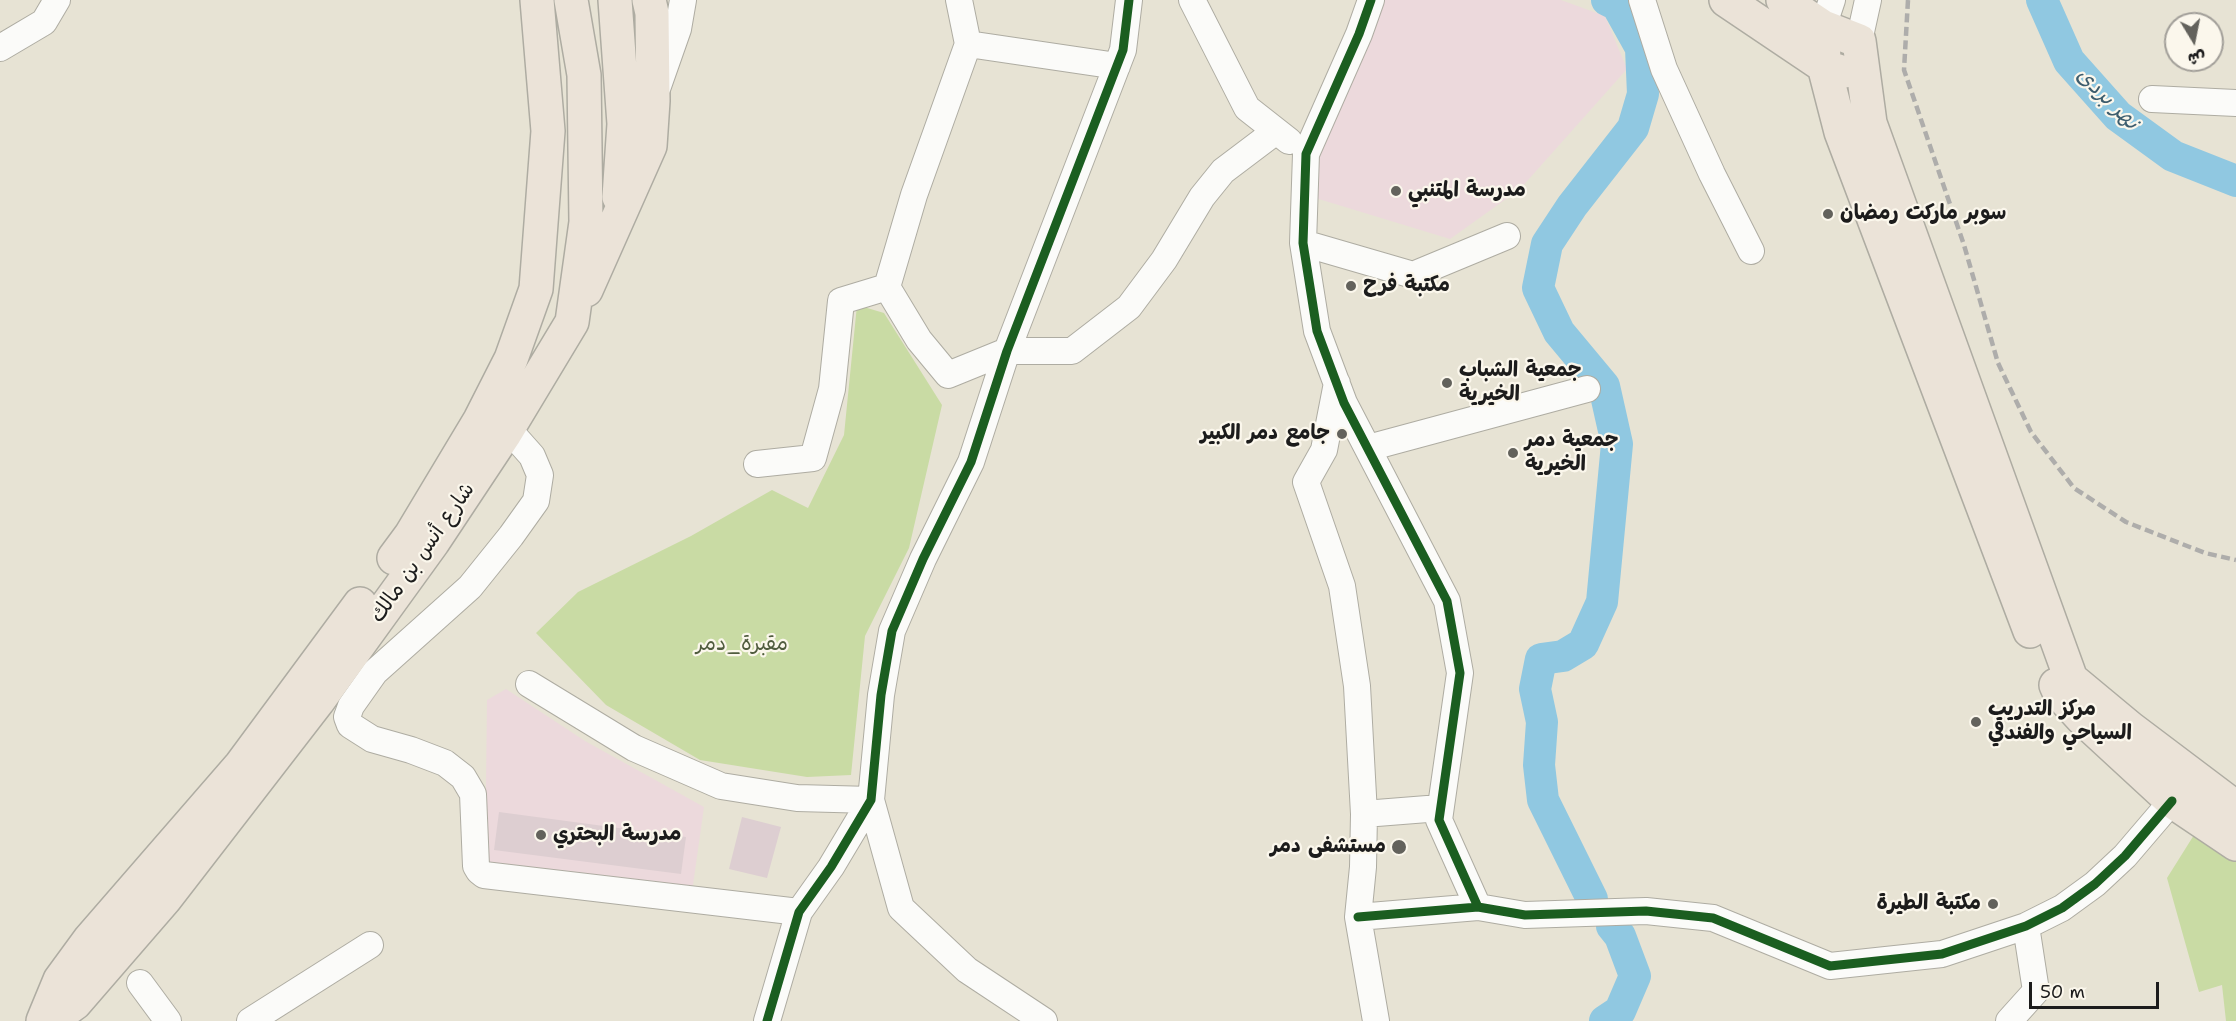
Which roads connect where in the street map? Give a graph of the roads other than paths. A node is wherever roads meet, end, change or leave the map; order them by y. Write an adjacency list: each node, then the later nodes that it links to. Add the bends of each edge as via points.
1 (57, 0): 18 (street, via 44,22)
2 (537, 0): 36 (main road, شارع أنس بن مالك, via 548,131 536,289 511,359)
3 (571, 0): 32 (main road, شارع أنس بن مالك, via 585,75 586,211)
4 (615, 0): 27 (main road, via 624,124)
5 (649, 0): 23 (main road)
6 (683, 0): 23 (street, via 678,29)
7 (959, 0): 17 (street)
8 (1129, 0): 19 (street, via 1123,50)
9 (1192, 0): 25 (street, via 1247,108)
10 (1371, 0): 26 (street)
11 (1642, 0): 30 (street, via 1664,69)
12 (1726, 0): 20 (main road)
13 (1783, 0): 15 (main road)
14 (1868, 0): 16 (street)
15 (1828, 14): 16 (main road); 20 (main road)
16 (1858, 41): 21 (main road)
17 (968, 44): 19 (street); 31 (street, via 914,195)
18 (0, 48)
19 (1117, 66): 33 (street)
20 (1824, 66): 21 (main road); 41 (main road, via 1841,132 2026,621 2055,684 2082,718)
21 (1863, 77): 43 (main road, via 1870,123 2071,679)
22 (2152, 99): 24 (street)
23 (653, 101): 27 (main road, via 650,146)
24 (2236, 103)
25 (1276, 131): 26 (street); 33 (street, via 1223,171 1129,307 1072,351)
26 (1306, 154): 29 (street)
27 (617, 223): 32 (main road)
28 (1507, 236): 29 (street, via 1413,275)
29 (1303, 243): 34 (street, via 1317,331)
30 (1751, 251)
31 (887, 287): 33 (street, via 920,340 948,375); 38 (street, via 841,301 832,389 813,458)
32 (572, 322): 36 (main road, شارع أنس بن مالك)
33 (1007, 351): 40 (street, via 971,462 892,631 881,695)
34 (1337, 383): 37 (street); 44 (street, via 1324,450 1306,482 1342,586 1357,686)
35 (1587, 389): 37 (street)
36 (497, 428): 47 (street, via 532,456 540,475 536,501 470,587 375,672 351,706 347,717 350,724 372,739 445,763 463,777 473,794 476,866 484,875); 52 (main road, شارع أنس بن مالك, via 411,535 241,765 90,939 60,980); 53 (main road, شارع أنس بن مالك, via 433,542 318,701 165,898 75,1003)
37 (1368, 448): 42 (street, via 1447,601 1460,673)
38 (757, 464)
39 (528, 684): 40 (street, via 634,748 720,786 797,798)
40 (871, 800): 47 (street); 57 (street, via 901,908 967,970)
41 (2172, 801): 45 (main road); 49 (street, via 2095,884 2062,908)
42 (1440, 808): 44 (street); 46 (street, via 1439,820)
43 (2236, 808)
44 (1364, 814): 48 (street)
45 (2236, 844)
46 (1478, 907): 48 (street); 49 (street, via 1525,915 1646,911 1713,918 1830,966 1942,954)
47 (799, 912): 56 (street)
48 (1358, 917): 58 (street)
49 (2026, 926): 59 (street, via 2036,991)
50 (370, 945): 55 (street)
51 (140, 983): 54 (street)
52 (43, 1021)
53 (50, 1021)
54 (168, 1021)
55 (250, 1021)
56 (767, 1021)
57 (1044, 1021)
58 (1376, 1021)
59 (2009, 1021)

